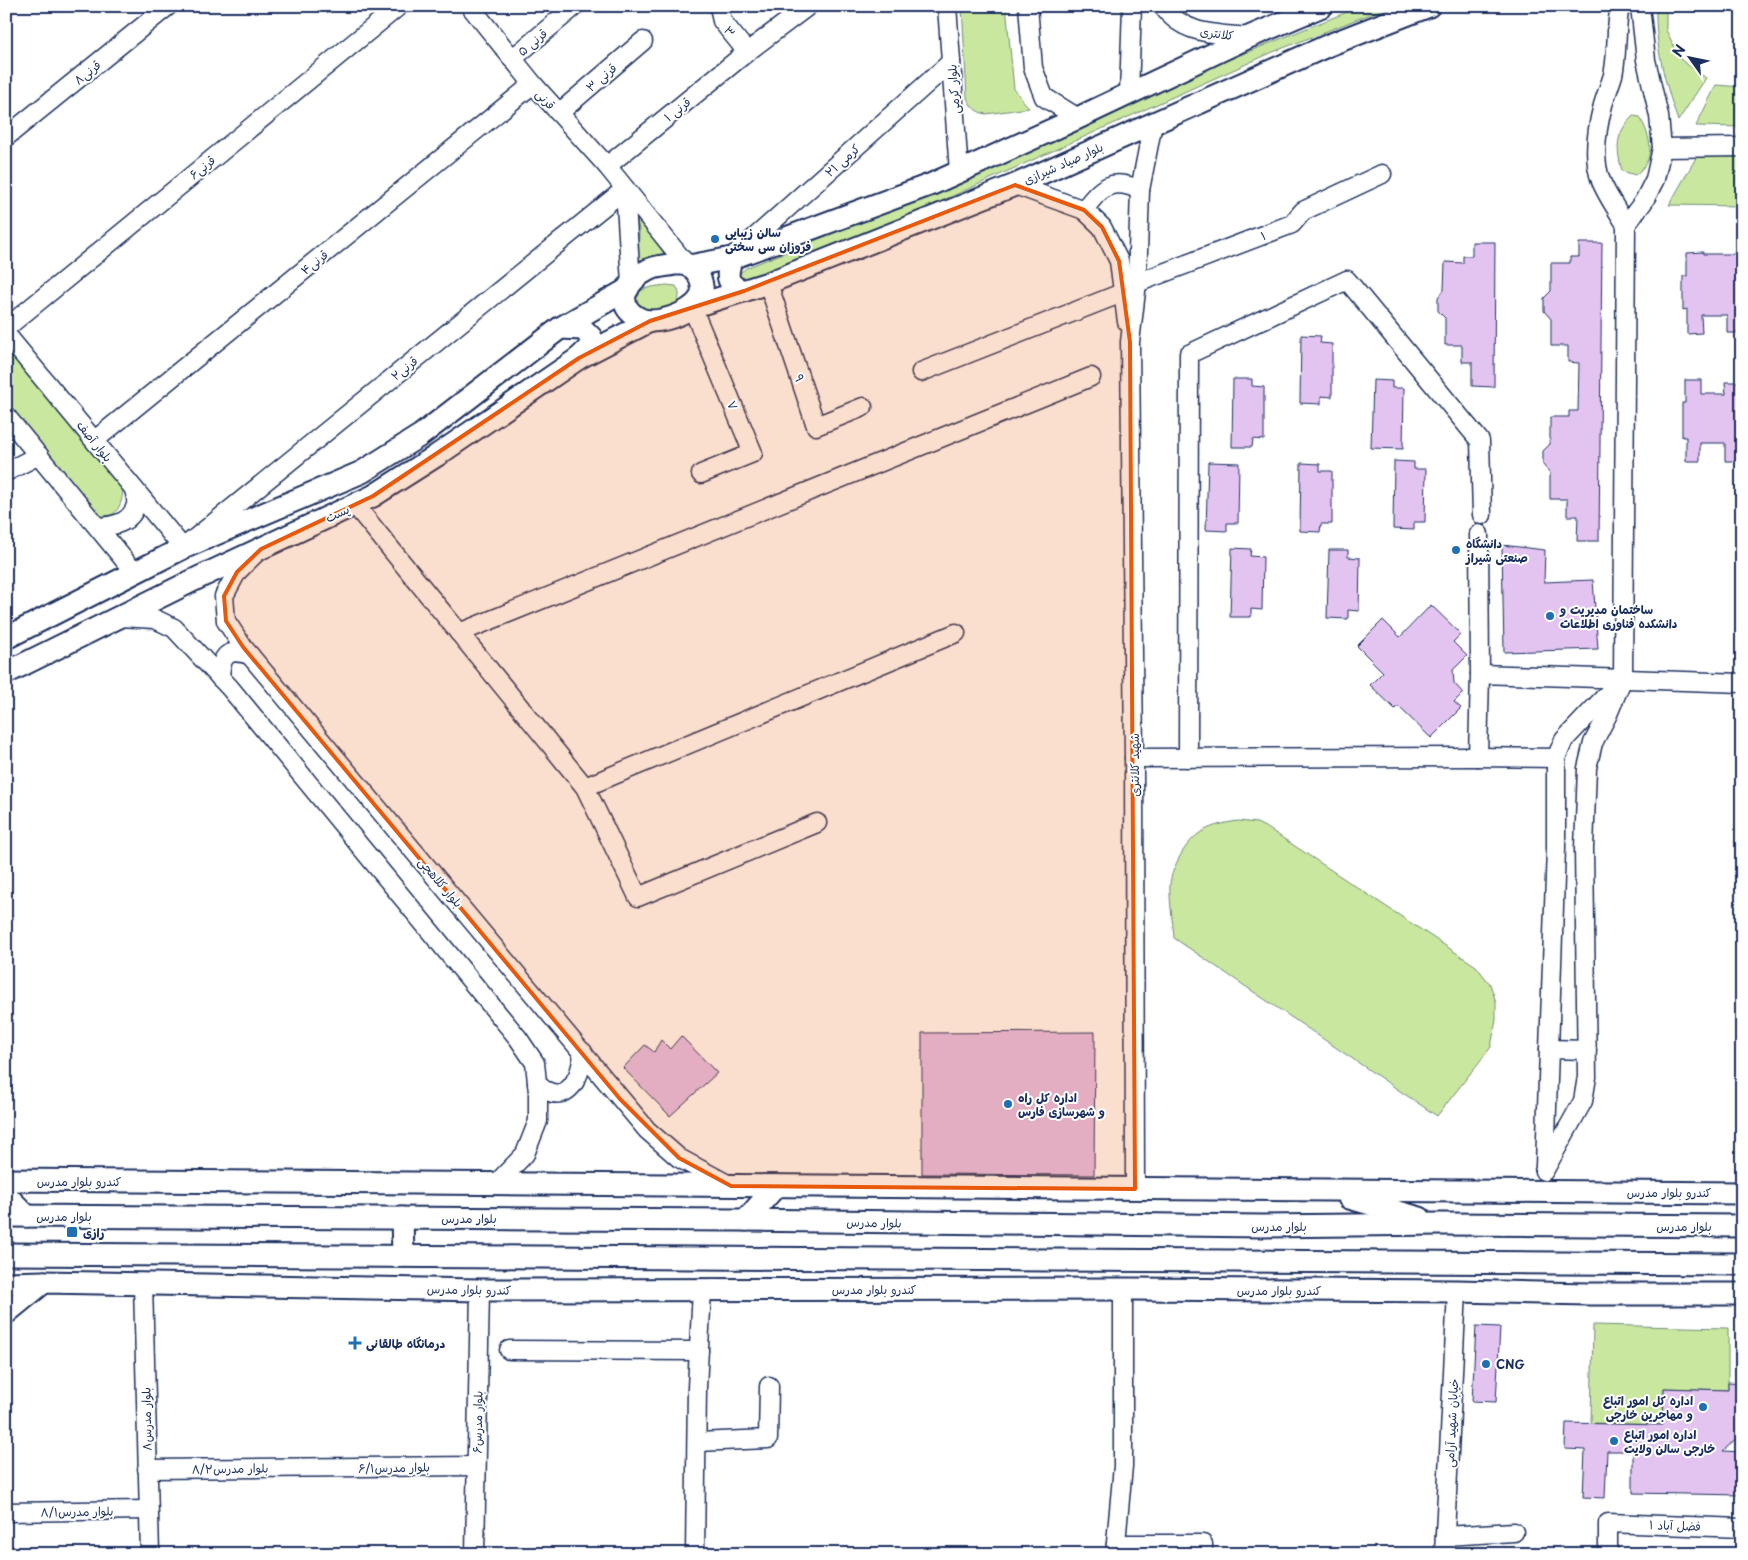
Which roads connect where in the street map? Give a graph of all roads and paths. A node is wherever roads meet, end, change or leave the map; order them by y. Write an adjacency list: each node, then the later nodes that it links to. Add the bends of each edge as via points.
1 (168, 6): 25 (street, قرنی۸)
2 (399, 6): 45 (street, قرنی۶)
3 (470, 6): 18 (street, قرنی)
4 (575, 6): 18 (street, قرنی ۵)
5 (719, 6): 17 (street, ۳, via 722,21)
6 (808, 6): 17 (street, قرنی ۱)
7 (947, 6): 19 (street, بلوار کرمی)
8 (1028, 6): 23 (street, via 1033,68 1044,97)
9 (1132, 6): 21 (street)
10 (1163, 6): 15 (street, کلانتری, via 1170,17 1199,32)
11 (1322, 6): 15 (main road)
12 (1429, 6): 24 (main road, بلوار صیاد شیرازی, via 1329,44)
13 (1620, 6): 35 (street, via 1613,75 1603,105 1596,161 1601,182)
14 (1640, 6): 27 (street)
15 (1249, 37): 21 (main road)
16 (642, 41): 22 (street, قرنی ۳)
17 (747, 52): 28 (street, قرنی ۱)
18 (512, 58): 20 (street, قرنی)
19 (951, 62): 29 (street, بلوار کرمی); 36 (street, کرمی ۲۱)
20 (533, 84): 22 (street, قرنی); 54 (street, قرنی۴)
21 (1129, 94): 23 (main road)
22 (559, 113): 28 (street, قرنی)
23 (1078, 118): 29 (main road)
24 (1153, 123): 31 (main road, بلوار صیاد شیرازی); 33 (street)
25 (6, 137)
26 (1742, 147): 27 (street)
27 (1662, 148): 35 (street, via 1655,178 1644,201)
28 (606, 166): 32 (street, قرنی)
29 (960, 172): 36 (main road)
30 (1382, 174): 39 (street, ۱, via 1303,211 1292,224)
31 (1016, 185): 34 (street); 38 (main road, بلوار صیاد شیرازی)
32 (625, 188): 37 (street, قرنی); 40 (street); 63 (street, قرنی۲)
33 (1140, 190): 34 (street, via 1127,184 1108,186 1094,196); 39 (street)
34 (1084, 210): 42 (street, via 1102,227 1119,261)
35 (1626, 225): 75 (street)
36 (732, 258): 37 (main road); 41 (main road, via 728,279 734,288)
37 (688, 265): 40 (main road, via 647,270); 43 (main road, via 703,283 701,296)
38 (768, 283): 41 (main road, بلوار صیاد شیرازی); 52 (street, ۹, via 816,426)
39 (1137, 283): 48 (street)
40 (629, 286): 44 (main road, via 624,296 627,308 636,318); 46 (main road)
41 (744, 291): 43 (main road, بلوار صیاد شیرازی)
42 (1122, 293): 48 (street); 50 (street)
43 (692, 307): 44 (main road, via 664,319); 57 (street, ۷, via 753,452)
44 (650, 321): 49 (main road, پست)
45 (6, 328)
46 (560, 328): 49 (main road, via 583,329 591,337 590,347); 63 (main road, via 420,435 362,472)
47 (6, 334): 54 (street, بلوار آصف)
48 (1130, 342): 78 (street, شهید کلانتری)
49 (579, 358): 59 (main road, پست, via 436,456)
50 (921, 372)
51 (1091, 376): 67 (street)
52 (863, 407)
53 (6, 416): 55 (street)
54 (95, 440): 58 (street, بلوار آصف)
55 (39, 455): 56 (street); 61 (street)
56 (6, 472)
57 (701, 474)
58 (134, 489): 61 (street, via 136,504 129,518 113,526); 63 (street, بلوار آصف)
59 (355, 505): 64 (main road, پست); 67 (street)
60 (1482, 515): 79 (street, via 1480,441 1347,280 1189,354)
61 (98, 527): 65 (street)
62 (1479, 534): 73 (street)
63 (183, 548): 65 (main road)
64 (260, 549): 66 (main road, پست); 70 (street, بلوار کلاهچی, via 237,572 224,596 226,621)
65 (135, 573): 69 (main road)
66 (120, 617): 71 (main road, پست); 74 (street, via 154,619 174,628)
67 (459, 633): 81 (street)
68 (956, 633): 81 (street)
69 (10, 636): 71 (main road)
70 (250, 655): 74 (street, via 236,651 228,653 222,661); 87 (street, بلوار کلاهچی)
71 (28, 663): 72 (main road, پست)
72 (6, 673)
73 (1480, 674): 75 (street); 77 (street)
74 (220, 678): 88 (street, via 518,1038 534,1063)
75 (1623, 678): 76 (street); 80 (street, via 1564,740); 84 (street, via 1593,743 1587,768)
76 (1742, 683)
77 (1478, 757): 79 (street); 80 (street)
78 (1134, 758): 79 (street); 95 (street, شهید کلانتری)
79 (1188, 758)
80 (1556, 758): 83 (street)
81 (585, 787): 82 (street, via 638,897)
82 (816, 823)
83 (1556, 848): 84 (street); 85 (street)
84 (1584, 848): 86 (street)
85 (1549, 1049): 86 (street); 90 (street)
86 (1587, 1050): 90 (street, via 1583,1101)
87 (583, 1052): 88 (street, via 577,1078 569,1088 558,1093); 93 (street, بلوار کلاهچی, via 647,1130 679,1158)
88 (537, 1084): 91 (street, via 538,1120 525,1154)
89 (6, 1180): 91 (main road, کندرو بلوار مدرس)
90 (1544, 1181): 96 (main road, کندرو بلوار مدرس); 97 (main road, کندرو بلوار مدرس)
91 (496, 1184): 92 (main road, کندرو بلوار مدرس)
92 (699, 1186): 93 (main road, کندرو بلوار مدرس); 101 (main road)
93 (732, 1186): 94 (main road, کندرو بلوار مدرس)
94 (776, 1186): 95 (main road, کندرو بلوار مدرس); 101 (main road)
95 (1135, 1189): 96 (main road, کندرو بلوار مدرس)
96 (1324, 1190): 102 (main road)
97 (1742, 1193)
98 (6, 1195): 99 (main road)
99 (16, 1216): 100 (main road, بلوار مدرس)
100 (402, 1218): 101 (main road, بلوار مدرس); 105 (main road)
101 (742, 1220): 102 (main road, بلوار مدرس, via 1264,1226)
102 (1442, 1224): 103 (main road, بلوار مدرس)
103 (1742, 1226)
104 (6, 1254): 105 (main road)
105 (403, 1256): 106 (main road)
106 (678, 1257): 107 (main road); 113 (main road)
107 (753, 1258): 108 (main road); 113 (main road)
108 (1141, 1260): 109 (main road); 114 (main road); 117 (main road)
109 (1742, 1264)
110 (44, 1282): 111 (main road, کندرو بلوار مدرس); 112 (main road, کندرو بلوار مدرس); 120 (main road)
111 (6, 1283)
112 (143, 1284): 116 (main road, کندرو بلوار مدرس); 127 (street, بلوار مدرس۸)
113 (711, 1289): 114 (main road, کندرو بلوار مدرس); 116 (main road, کندرو بلوار مدرس); 122 (street)
114 (1101, 1289): 115 (main road, کندرو بلوار مدرس)
115 (1123, 1289): 117 (main road, کندرو بلوار مدرس); 133 (street, via 1123,1466)
116 (480, 1290): 125 (street, بلوار مدرس۶)
117 (1180, 1290): 118 (main road, کندرو بلوار مدرس)
118 (1457, 1291): 119 (main road, کندرو بلوار مدرس); 132 (street, خیابان شهید آرامی)
119 (1742, 1294)
120 (6, 1314)
121 (509, 1350): 122 (street)
122 (699, 1351): 124 (street)
123 (769, 1386): 124 (street, via 768,1439)
124 (696, 1442): 137 (street)
125 (476, 1466): 126 (street, بلوار مدرس۶/۱); 136 (street, بلوار مدرس۶)
126 (312, 1468): 127 (street, بلوار مدرس۸/۲)
127 (148, 1469): 128 (street, بلوار مدرس۸)
128 (148, 1510): 129 (street, بلوار مدرس۸/۱); 135 (street, بلوار مدرس۸)
129 (6, 1512)
130 (1742, 1528): 140 (street, فضل آباد ۱, via 1608,1523)
131 (1514, 1532): 132 (street)
132 (1445, 1536): 139 (street, خیابان شهید آرامی)
133 (1116, 1549): 134 (street)
134 (1150, 1549): 138 (street, via 1203,1544)
135 (150, 1554)
136 (475, 1554)
137 (695, 1554)
138 (1203, 1554)
139 (1444, 1554)
140 (1608, 1554)

